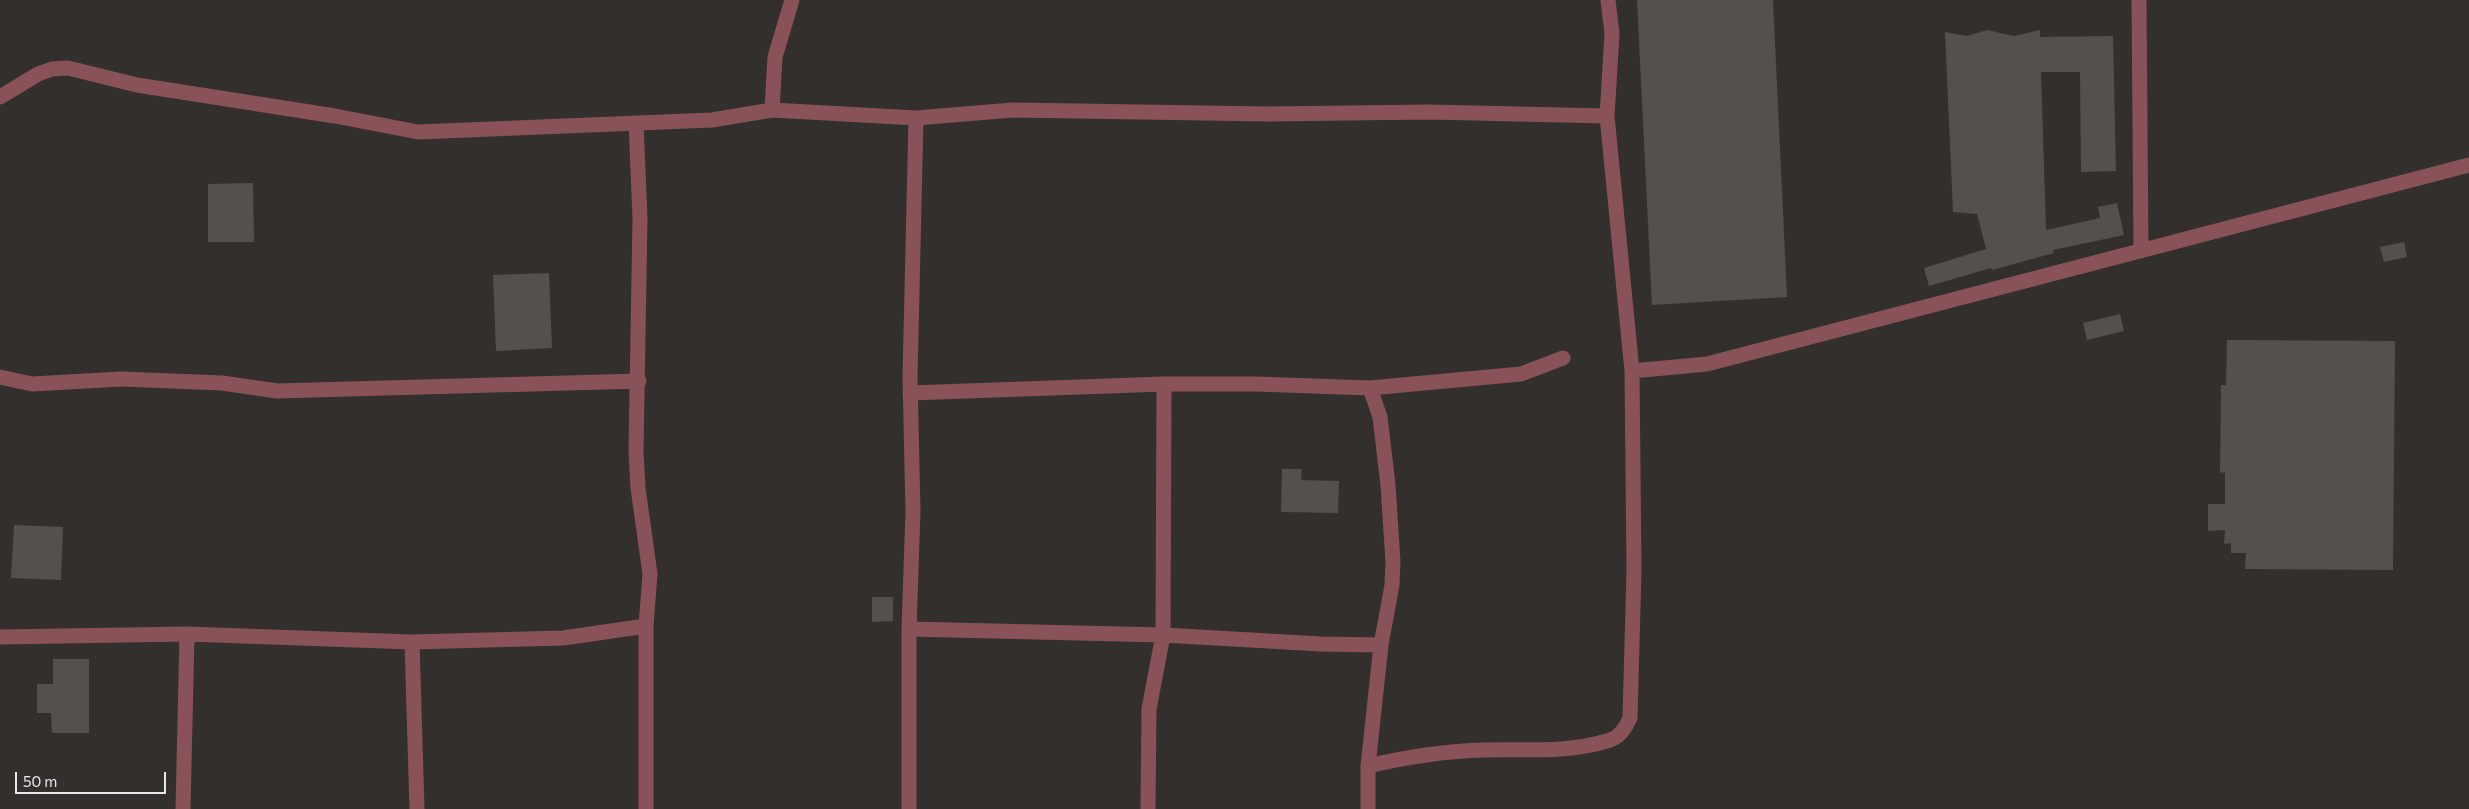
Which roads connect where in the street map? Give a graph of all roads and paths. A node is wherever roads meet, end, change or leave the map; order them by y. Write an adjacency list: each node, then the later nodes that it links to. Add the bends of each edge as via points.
1 (792, 0): 5 (street, via 775,57)
2 (1608, 0): 6 (street, via 1612,34)
3 (2139, 0): 10 (street)
4 (0, 97): 8 (street, via 38,74 68,68 137,85 418,132)
5 (772, 110): 7 (street); 8 (street, via 712,120)
6 (1607, 116): 7 (street, via 1013,110); 12 (street)
7 (916, 118): 17 (street)
8 (636, 123): 14 (street, via 640,218)
9 (2469, 165): 10 (street)
10 (2140, 251): 12 (street, via 1706,364)
11 (1563, 358): 16 (street, via 1521,374)
12 (1632, 370): 25 (street, via 1634,570 1630,718 1623,732 1608,741 1566,748 1419,755)
13 (0, 376): 14 (street, via 32,384 121,379 222,383 278,391)
14 (639, 381): 18 (street, via 638,488 650,574)
15 (1164, 384): 16 (street); 17 (street); 21 (street)
16 (1370, 388): 24 (street, via 1380,417 1393,562 1392,585)
17 (910, 393): 19 (street, via 913,511)
18 (646, 626): 23 (street, via 563,638); 28 (street)
19 (909, 629): 21 (street); 29 (street)
20 (187, 634): 22 (street); 23 (street); 26 (street)
21 (1163, 635): 24 (street); 30 (street, via 1149,709)
22 (0, 637)
23 (412, 642): 27 (street)
24 (1380, 645): 25 (street)
25 (1368, 766): 31 (street)
26 (183, 809)
27 (417, 809)
28 (646, 809)
29 (909, 809)
30 (1148, 809)
31 (1368, 809)

